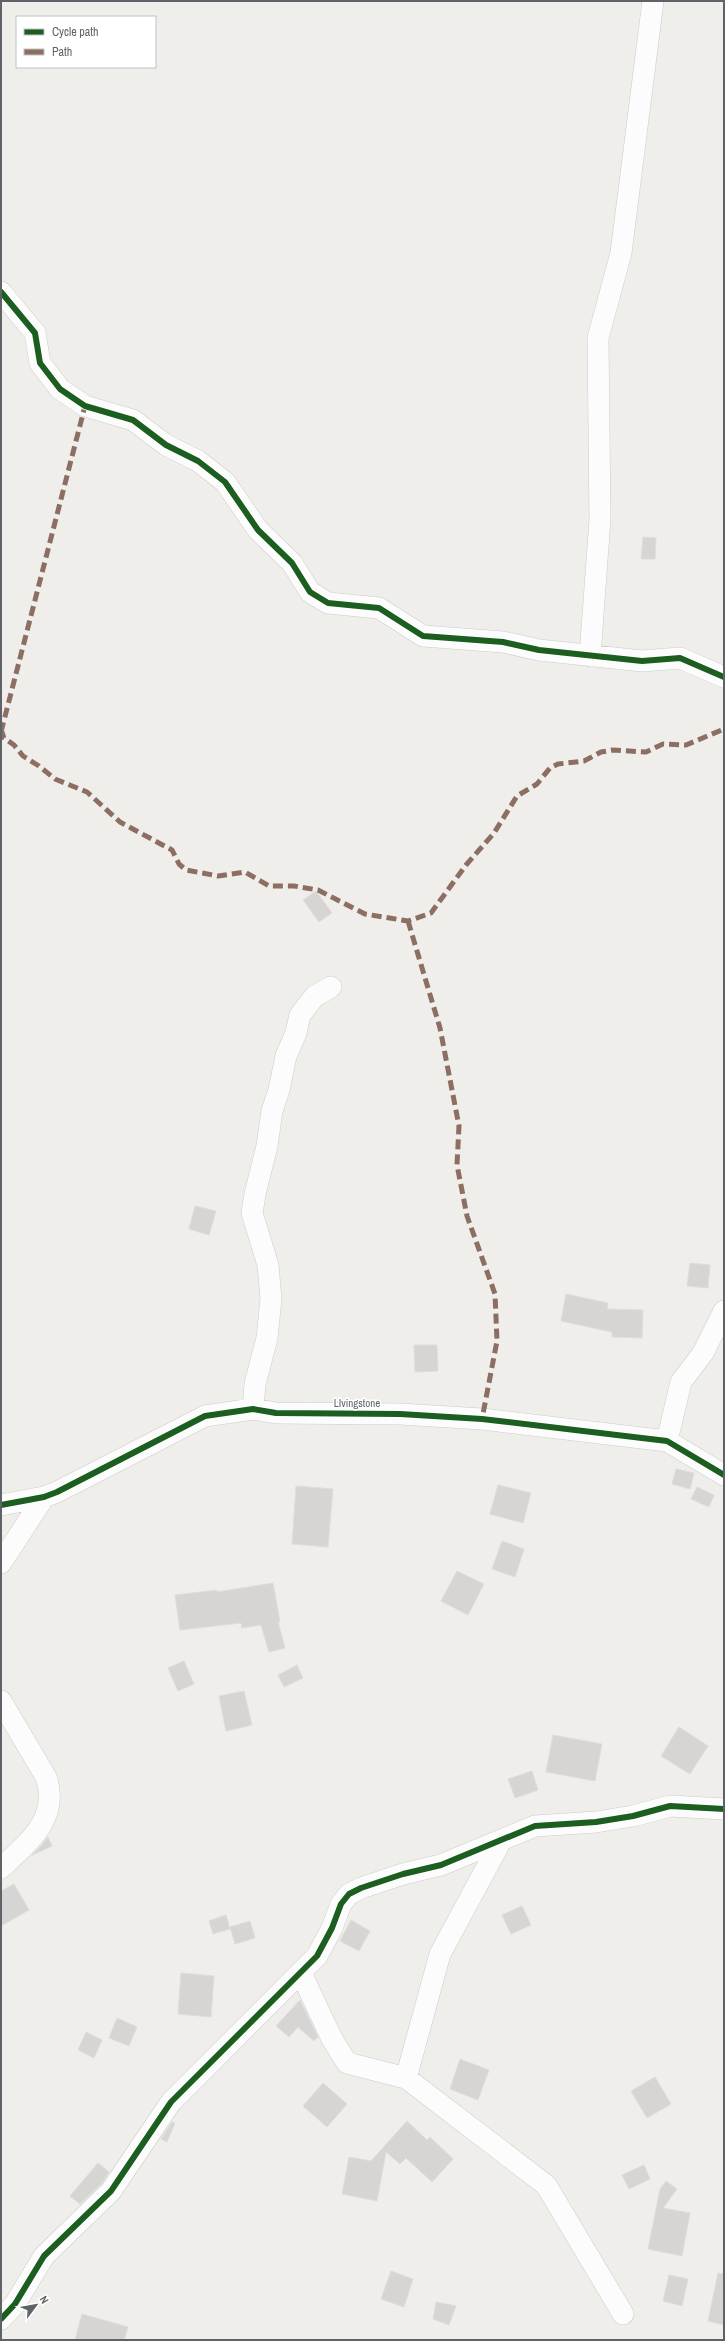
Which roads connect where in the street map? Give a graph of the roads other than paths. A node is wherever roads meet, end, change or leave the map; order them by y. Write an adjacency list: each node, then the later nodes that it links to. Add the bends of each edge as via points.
1 (653, 1): 3 (street, via 621,253 598,338 600,519)
2 (1, 292): 3 (street, via 35,333 40,363 60,389 85,406 133,420 166,445 198,461 225,482 258,530 292,563 310,592 328,603 379,608 423,636 503,642 539,650)
3 (590, 656): 4 (street, via 642,661 680,658)
4 (724, 677)
5 (332, 987): 7 (street, via 316,996 300,1015 272,1111 267,1146 255,1194 252,1213 268,1265 271,1299 267,1338 258,1372)
6 (724, 1312): 8 (street, via 702,1353 681,1382)
7 (253, 1409): 8 (street, LIvingstone, via 276,1413 400,1414 482,1419); 10 (street, LIvingstone, via 205,1416)
8 (667, 1441): 9 (street, LIvingstone)
9 (724, 1475)
10 (44, 1497): 11 (street, LIvingstone); 12 (street)
11 (1, 1505)
12 (1, 1563)
13 (1, 1701): 16 (street, via 46,1777 50,1790 48,1813 41,1827)
14 (724, 1809): 15 (street, via 670,1806 596,1822 535,1826)
15 (501, 1841): 17 (street, via 441,1865 403,1874 349,1894 341,1904 317,1956); 18 (street, via 440,1954)
16 (1, 1868)
17 (301, 1973): 18 (street, via 332,2039 347,2063); 20 (street, via 171,2102 111,2191 44,2256 15,2304)
18 (406, 2078): 19 (street, via 546,2185)
19 (624, 2314)
20 (1, 2319)

